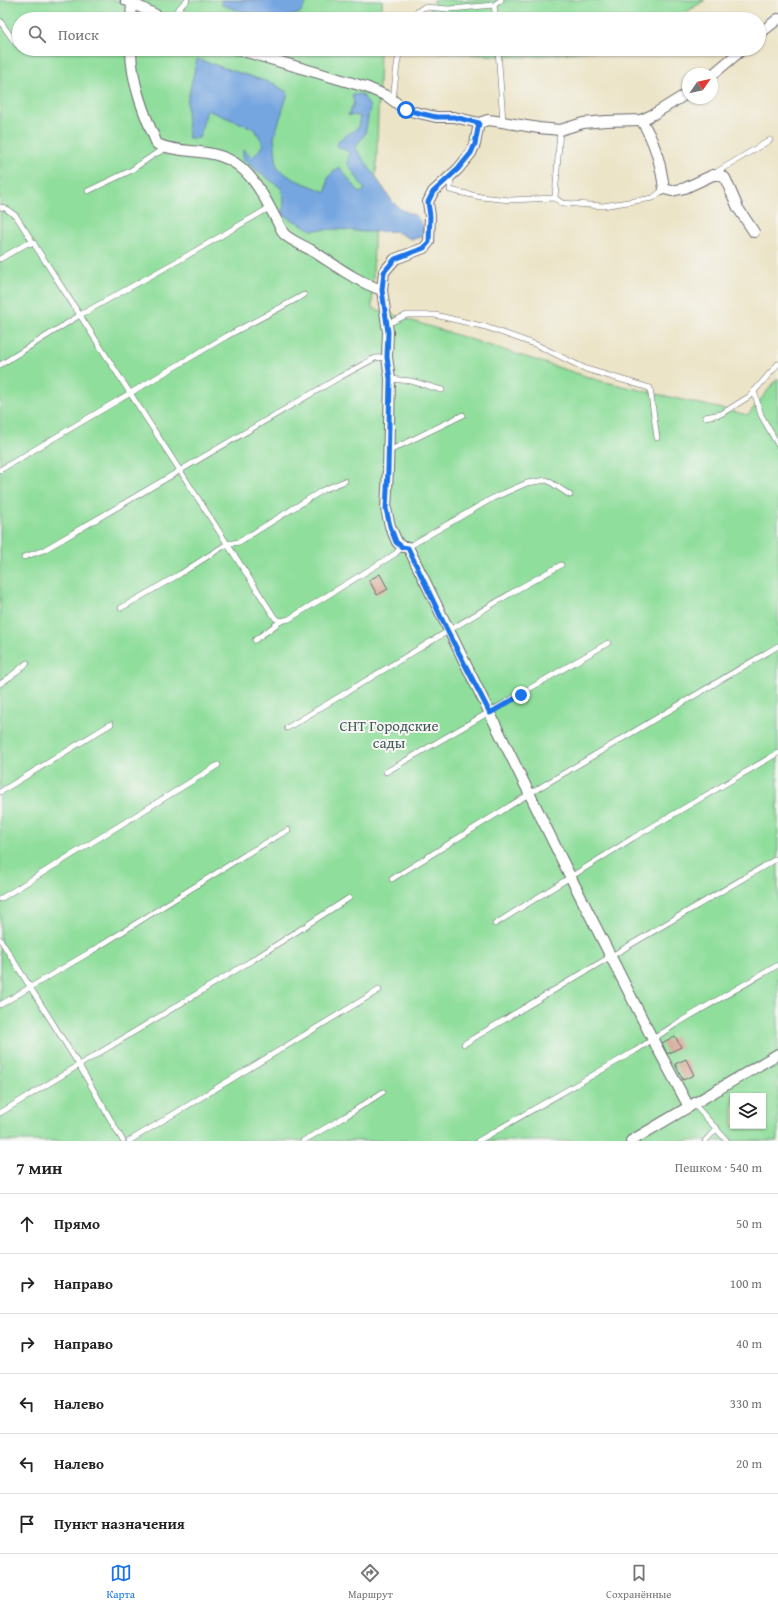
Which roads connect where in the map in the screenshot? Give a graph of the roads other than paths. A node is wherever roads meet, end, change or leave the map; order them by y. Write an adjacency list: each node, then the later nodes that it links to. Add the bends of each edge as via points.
1 (188, 0): 7 (lane)
2 (501, 0): 4 (lane)
3 (129, 2): 5 (street); 6 (street)
4 (494, 5): 8 (lane, via 449,9 424,7); 9 (lane)
5 (130, 12)
6 (150, 12)
7 (176, 12)
8 (417, 12)
9 (495, 12)
10 (778, 19): 12 (street)
11 (0, 21): 13 (lane)
12 (766, 28)
13 (12, 38)
14 (131, 56): 27 (street, via 141,108 157,144)
15 (260, 56): 21 (street, via 366,87)
16 (399, 56): 21 (lane)
17 (498, 56): 23 (lane)
18 (735, 56): 19 (street)
19 (718, 70)
20 (682, 97): 22 (street)
21 (393, 100): 24 (street, via 406,110)
22 (641, 120): 25 (street, via 583,123); 30 (street, via 653,141)
23 (503, 122): 24 (street, via 488,120); 25 (street)
24 (479, 123): 29 (street, via 471,153)
25 (560, 130): 32 (lane)
26 (770, 140): 28 (lane)
27 (167, 148): 31 (lane, via 130,171); 34 (street, via 220,156 241,166 257,186)
28 (713, 175): 30 (street, via 685,188); 35 (street, via 724,178 738,208)
29 (451, 177): 32 (lane, via 450,190 481,197 510,200); 38 (street, via 433,192 428,202 429,242 424,248 395,259 384,272)
30 (664, 190): 32 (lane, via 653,198 603,206 562,203)
31 (88, 191)
32 (555, 198)
33 (0, 207): 36 (lane, via 16,216)
34 (269, 208): 38 (street, via 290,240 365,284); 40 (lane)
35 (754, 232)
36 (34, 243): 37 (lane, via 26,244); 40 (lane)
37 (0, 259)
38 (382, 290): 41 (street)
39 (304, 295): 48 (lane, via 227,336)
40 (80, 315): 44 (lane); 48 (lane)
41 (387, 324): 42 (street); 51 (lane, via 407,315 435,315 486,327 537,345 586,369 650,388)
42 (387, 357): 45 (street); 55 (lane, via 375,358 340,377)
43 (778, 364): 47 (lane)
44 (0, 365)
45 (390, 379): 46 (lane, via 411,381); 53 (street)
46 (442, 390)
47 (754, 392): 50 (lane, via 721,414); 52 (lane, via 761,415)
48 (130, 393): 54 (lane); 55 (lane)
49 (463, 415): 53 (lane)
50 (705, 417)
51 (657, 438)
52 (778, 445)
53 (388, 452): 59 (street, via 386,509 396,542)
54 (0, 470)
55 (180, 470): 58 (lane); 60 (lane, via 44,550)
56 (345, 481): 58 (lane, via 323,490 240,542)
57 (570, 495): 59 (lane, via 547,480 527,483 493,498)
58 (227, 544): 62 (lane); 63 (lane, via 275,618)
59 (405, 547): 63 (lane, via 289,619); 64 (street)
60 (24, 557)
61 (561, 564): 64 (lane)
62 (121, 608)
63 (281, 621): 65 (lane)
64 (448, 632): 70 (street); 72 (lane)
65 (255, 640)
66 (608, 643): 70 (lane)
67 (778, 646): 77 (lane)
68 (27, 662): 69 (lane)
69 (0, 684)
70 (490, 713): 75 (lane); 77 (street)
71 (111, 724): 76 (lane)
72 (287, 728)
73 (778, 753): 80 (lane)
74 (218, 765): 83 (lane)
75 (386, 772)
76 (0, 792)
77 (529, 794): 80 (street); 81 (lane)
78 (288, 830): 88 (lane)
79 (778, 858): 86 (lane)
80 (571, 877): 84 (lane); 86 (street)
81 (392, 879)
82 (349, 898): 94 (lane, via 251,961)
83 (0, 899)
84 (495, 924)
85 (0, 940): 88 (lane)
86 (611, 957): 91 (street); 92 (lane)
87 (778, 965): 91 (lane)
88 (30, 988): 90 (lane); 94 (lane)
89 (379, 990): 100 (lane)
90 (0, 1005)
91 (653, 1040): 96 (street); 102 (lane)
92 (464, 1044)
93 (778, 1054): 96 (street)
94 (79, 1065): 97 (lane); 99 (lane)
95 (384, 1092): 101 (lane)
96 (692, 1106): 98 (lane); 103 (street)
97 (0, 1113)
98 (717, 1128): 104 (lane); 105 (lane)
99 (123, 1141)
100 (130, 1141)
101 (303, 1141)
102 (478, 1141)
103 (631, 1141)
104 (704, 1141)
105 (727, 1141)

